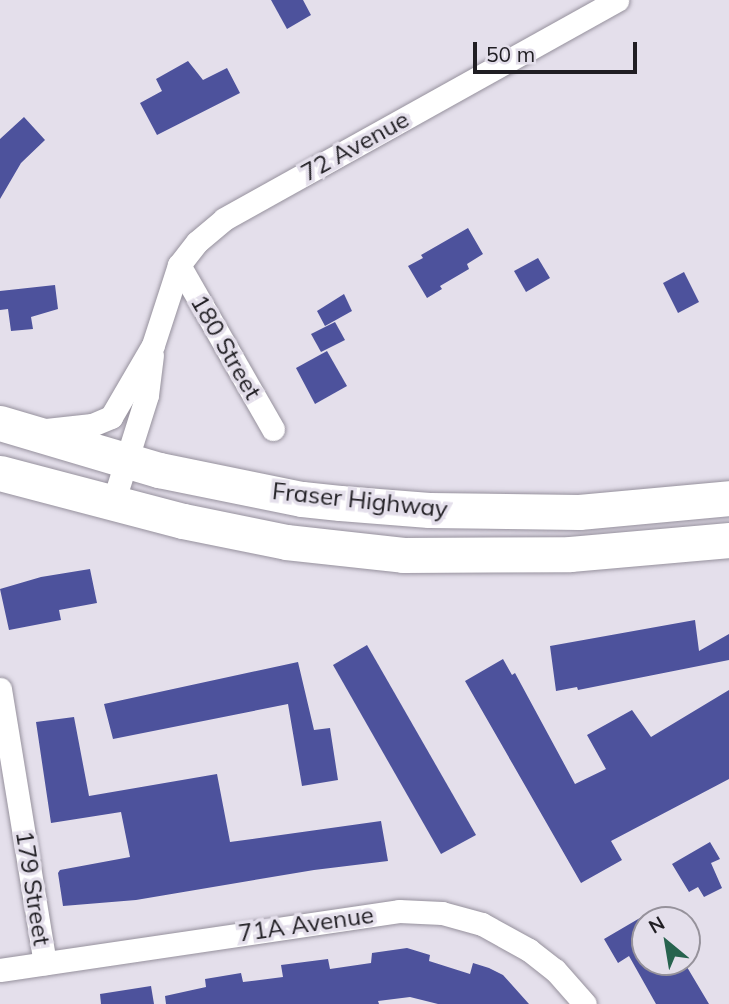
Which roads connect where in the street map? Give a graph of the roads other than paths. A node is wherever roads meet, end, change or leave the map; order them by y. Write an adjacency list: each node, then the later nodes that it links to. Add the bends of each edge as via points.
1 (617, 0): 2 (street, 72 Avenue, via 224,219)
2 (178, 265): 3 (street, 72 Avenue); 5 (street, 180 Street)
3 (153, 345): 4 (street, 72 Avenue, via 111,417 92,425); 6 (street, 72 Avenue, via 147,395)
4 (15, 427): 6 (main road, Fraser Highway)
5 (273, 429)
6 (126, 460): 8 (main road, Fraser Highway, via 302,499 429,510 579,512); 9 (street, 72 Avenue)
7 (0, 472): 9 (main road, Fraser Highway)
8 (729, 498)
9 (113, 503): 10 (main road, Fraser Highway, via 286,542 403,555 570,554)
10 (729, 540)
11 (0, 689): 12 (street, 179 Street)
12 (45, 963): 13 (street, 71A Avenue); 14 (street, 71A Avenue, via 399,911 442,913 482,924 529,950 555,970)
13 (0, 970)
14 (585, 1004)

